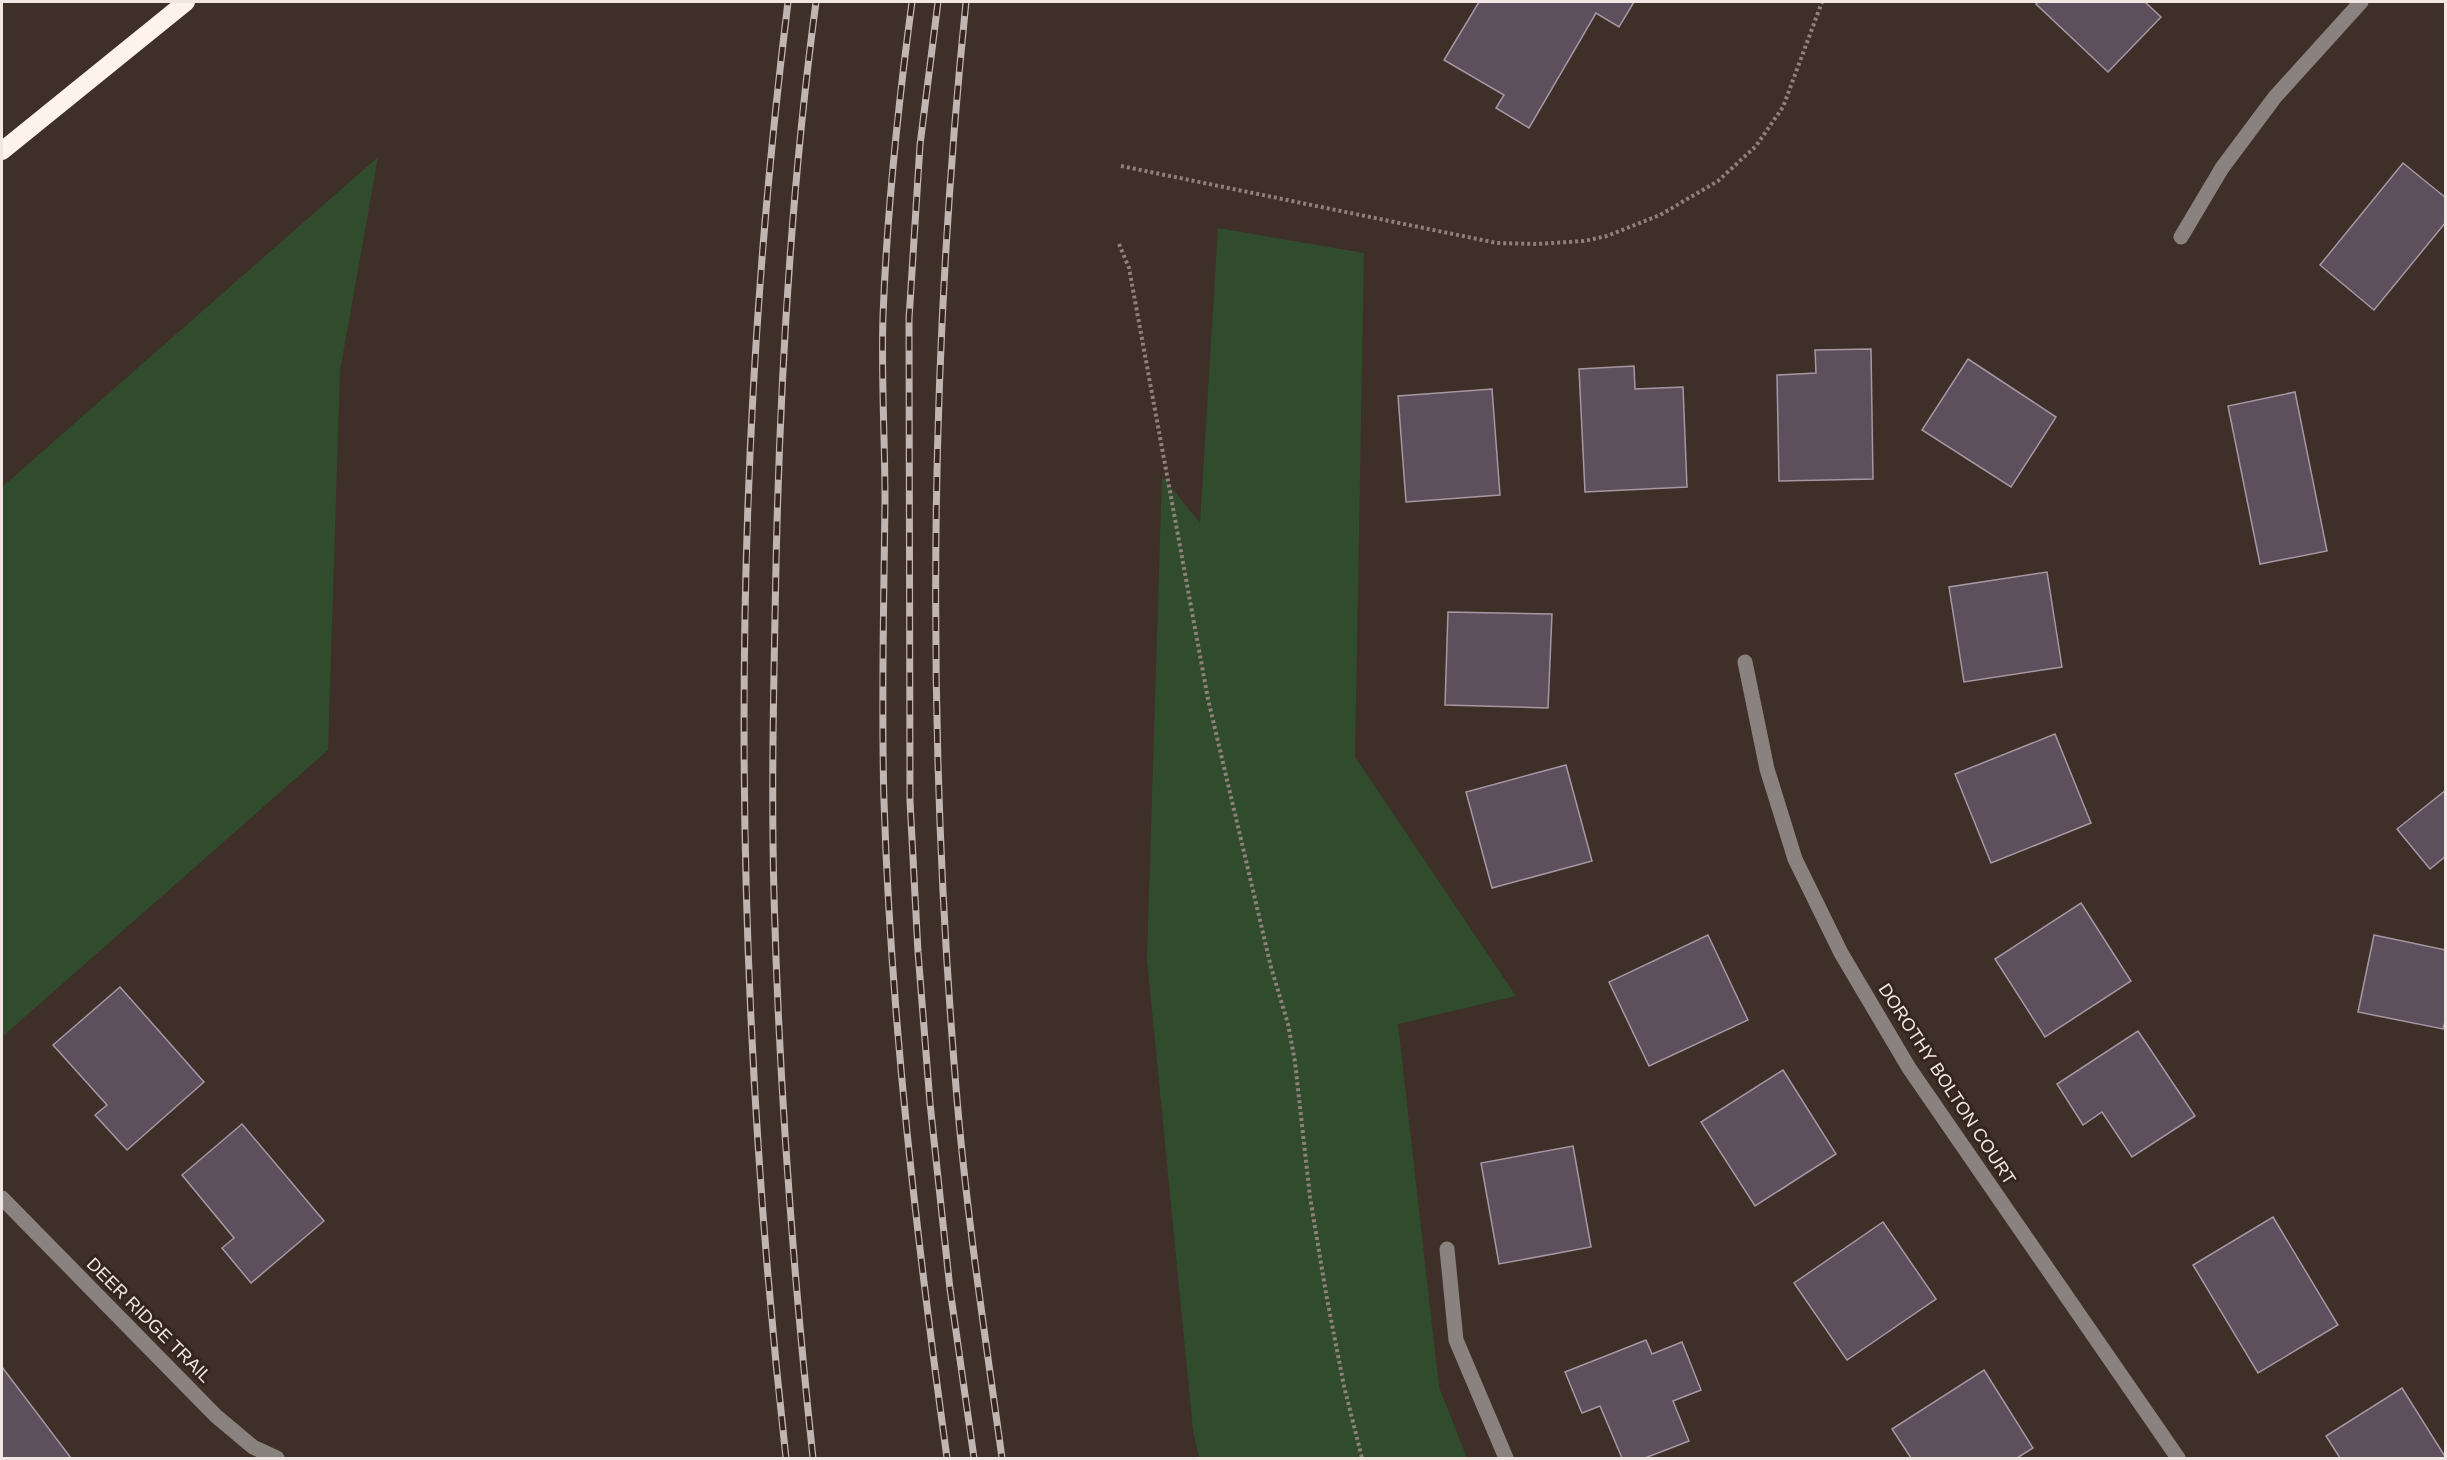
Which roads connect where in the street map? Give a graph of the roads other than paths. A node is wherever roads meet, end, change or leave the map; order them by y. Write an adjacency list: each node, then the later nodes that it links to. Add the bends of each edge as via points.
1 (186, 2): 3 (highway)
2 (2361, 2): 4 (street, via 2275,97 2222,168)
3 (2, 151)
4 (2181, 237)
5 (1745, 662): 10 (street, DOROTHY BOLTON COURT, via 1767,769 1795,859 1841,953 1909,1068)
6 (2, 1198): 8 (street, DEER RIDGE TRAIL, via 216,1416 253,1447)
7 (1447, 1249): 9 (street, via 1456,1340)
8 (277, 1458)
9 (1506, 1458)
10 (2178, 1458)

